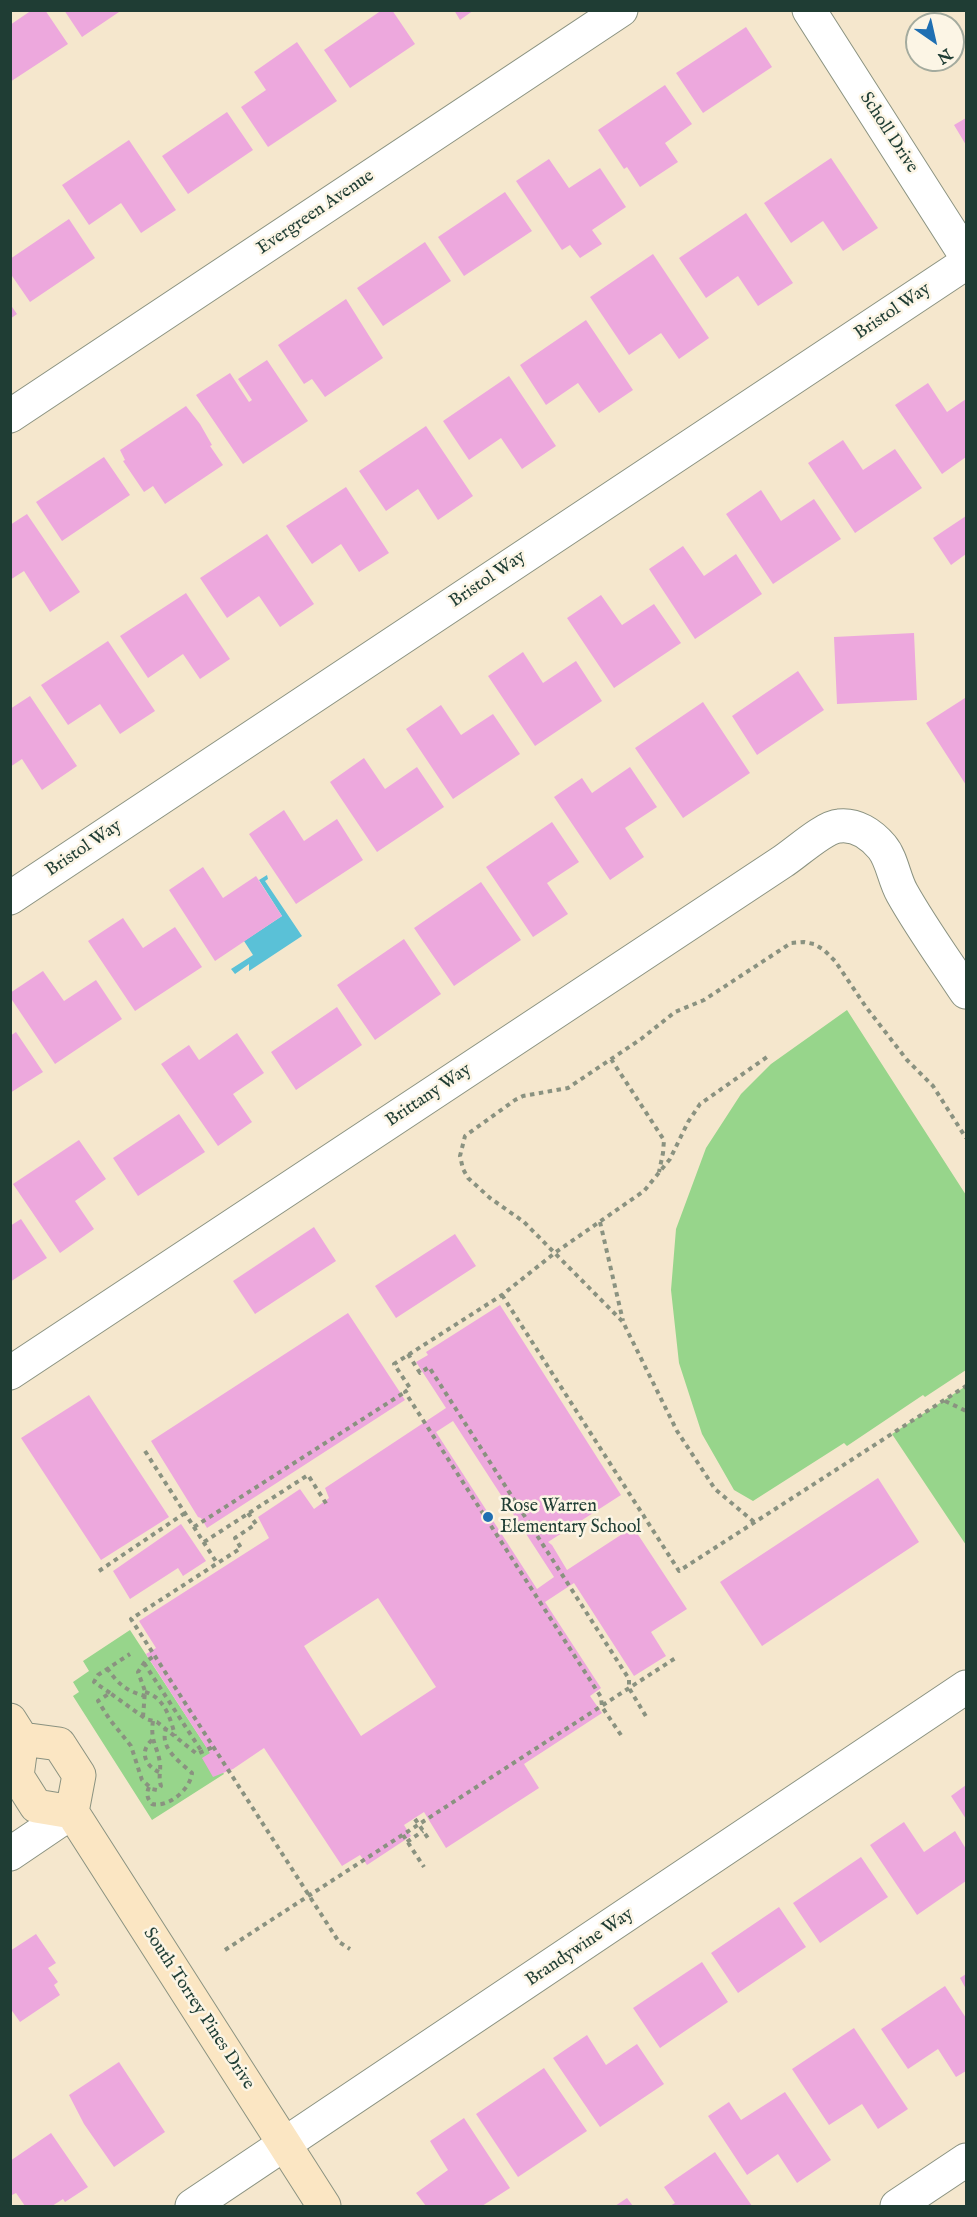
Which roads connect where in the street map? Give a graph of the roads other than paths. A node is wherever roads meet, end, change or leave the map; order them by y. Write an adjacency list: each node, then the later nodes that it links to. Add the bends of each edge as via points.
1 (621, 10): 5 (street, Evergreen Avenue)
2 (809, 10): 3 (street, Scholl Drive)
3 (966, 256)
4 (966, 263): 6 (street, Bristol Way)
5 (10, 416)
6 (10, 898)
7 (966, 992): 8 (street, Brittany Way, via 901,892 884,849 869,834 849,825 823,831 782,862)
8 (10, 1373)
9 (966, 1688): 13 (street, Brandywine Way)
10 (16, 1730): 11 (main road, via 17,1776 36,1806); 11 (main road, via 59,1744 79,1775)
11 (72, 1812): 12 (street); 13 (main road, South Torrey Pines Drive)
12 (10, 1854)
13 (284, 2144): 15 (street, Brandywine Way); 16 (main road, South Torrey Pines Drive)
14 (966, 2160): 17 (street)
15 (192, 2206)
16 (324, 2206)
17 (897, 2206)

